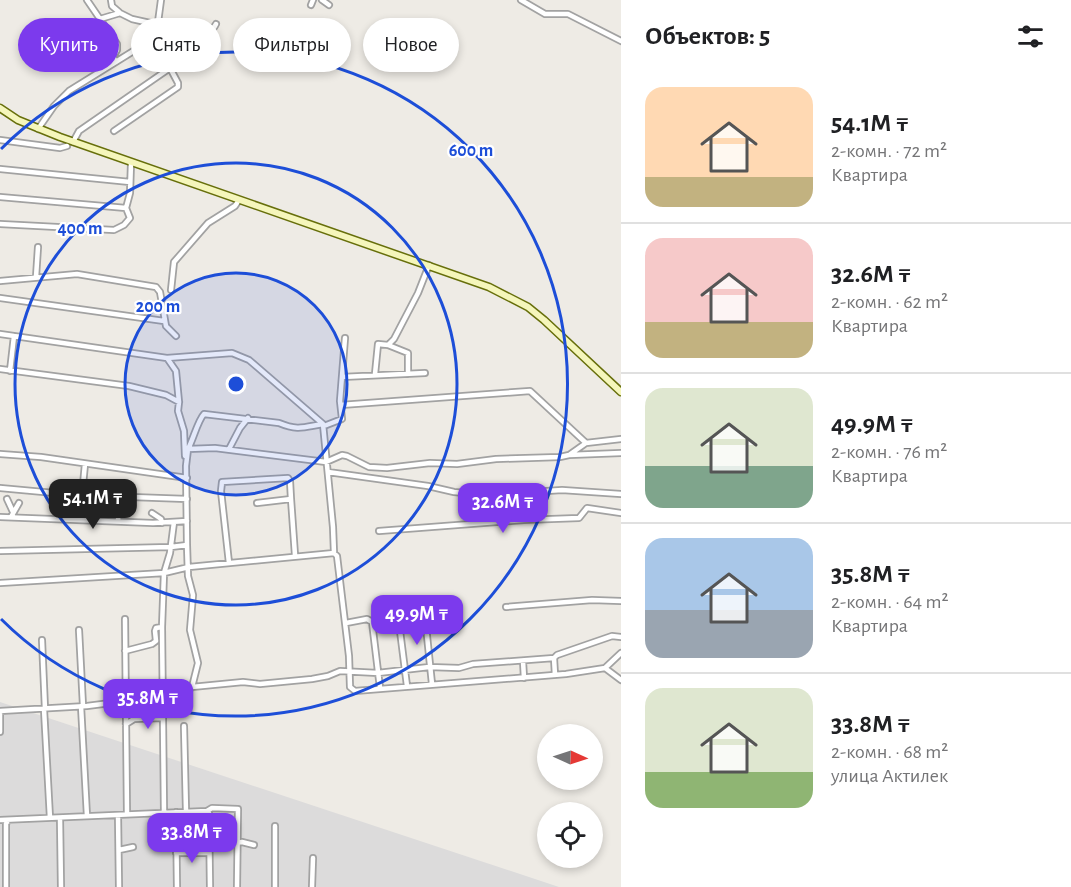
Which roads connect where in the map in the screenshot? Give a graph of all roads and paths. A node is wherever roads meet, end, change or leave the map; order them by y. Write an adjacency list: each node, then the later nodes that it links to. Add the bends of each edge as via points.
1 (111, 0): 8 (street)
2 (161, 0): 12 (street)
3 (322, 0): 7 (street)
4 (521, 0): 13 (street, via 545,14 568,14)
5 (89, 1): 9 (street)
6 (124, 5): 8 (street)
7 (329, 5)
8 (120, 13): 10 (street); 11 (street)
9 (99, 18)
10 (103, 18)
11 (131, 18)
12 (160, 18)
13 (621, 42)
14 (100, 72): 18 (street, via 69,91)
15 (164, 72): 21 (street, via 79,131)
16 (172, 72): 19 (street, via 178,87)
17 (0, 108): 18 (main road)
18 (38, 129): 21 (main road)
19 (114, 131)
20 (0, 140): 21 (street, via 60,148)
21 (70, 144): 22 (main road)
22 (131, 163): 24 (street); 26 (main road)
23 (0, 169): 24 (street)
24 (130, 182): 27 (street)
25 (0, 197): 27 (street)
26 (239, 200): 30 (main road); 33 (street, via 208,223 174,262)
27 (126, 208): 28 (street, via 130,218 114,230)
28 (0, 224)
29 (38, 247): 31 (street)
30 (429, 265): 40 (street); 48 (main road, via 489,287 528,307)
31 (36, 277): 32 (street); 35 (street, via 77,274 156,287)
32 (0, 281)
33 (171, 290)
34 (0, 298): 35 (street)
35 (164, 321): 38 (street)
36 (0, 334): 37 (street)
37 (14, 336): 41 (street); 43 (street)
38 (176, 336)
39 (345, 338): 47 (street)
40 (388, 345): 45 (street, via 378,344 376,348); 46 (street, via 408,354)
41 (166, 358): 49 (street, via 176,371); 52 (street, via 232,352 249,360)
42 (0, 369): 43 (street)
43 (10, 371): 49 (street, via 129,386)
44 (425, 373): 46 (street)
45 (375, 374): 46 (street); 47 (street)
46 (408, 374)
47 (342, 377): 50 (street)
48 (621, 392)
49 (179, 402): 60 (street)
50 (341, 405): 52 (street, via 342,419); 54 (street, via 530,391)
51 (248, 418): 52 (street, via 290,428); 55 (street, via 204,414); 56 (street)
52 (324, 425): 61 (street)
53 (621, 439): 54 (street)
54 (586, 443): 59 (street)
55 (188, 449): 56 (street); 60 (street)
56 (229, 449): 61 (street)
57 (621, 453): 59 (street)
58 (0, 454): 62 (street)
59 (569, 455): 61 (street, via 387,468 369,467 342,455)
60 (187, 462): 64 (street)
61 (326, 462): 63 (street)
62 (85, 464): 64 (street); 67 (street)
63 (328, 472): 66 (street, via 486,495 562,490); 88 (street)
64 (187, 478): 70 (street)
65 (0, 488): 67 (street)
66 (621, 494)
67 (81, 495): 68 (street)
68 (118, 496): 70 (street); 78 (street)
69 (7, 499): 76 (street)
70 (187, 499): 79 (street)
71 (291, 499): 73 (street); 89 (street); 90 (street, via 288,478 222,482)
72 (19, 503): 76 (street)
73 (257, 503)
74 (152, 513): 82 (street)
75 (621, 513): 84 (street, via 587,508 579,518)
76 (12, 514): 77 (street); 78 (street)
77 (0, 517)
78 (118, 521): 80 (street)
79 (187, 521): 81 (street); 85 (street)
80 (129, 522): 82 (street); 83 (street)
81 (174, 522): 82 (street); 86 (street)
82 (162, 523)
83 (129, 531)
84 (379, 531)
85 (187, 545): 86 (street); 91 (street)
86 (171, 547): 87 (street); 92 (street)
87 (0, 551)
88 (334, 553): 89 (street); 99 (street)
89 (295, 555): 90 (street)
90 (229, 563): 91 (street)
91 (189, 567): 92 (street); 120 (street, via 193,595 190,630 198,663)
92 (164, 573): 93 (street); 100 (street)
93 (0, 583)
94 (621, 601): 96 (street)
95 (424, 607): 110 (street)
96 (506, 607)
97 (398, 615): 113 (street)
98 (125, 619): 106 (street)
99 (346, 622): 112 (street); 114 (street, via 372,622)
100 (162, 627): 104 (street, via 156,628); 105 (street)
101 (79, 630): 124 (street)
102 (621, 637): 108 (street, via 612,636)
103 (42, 640): 125 (street)
104 (152, 644): 105 (street); 106 (street)
105 (162, 647): 122 (street)
106 (125, 651): 123 (street)
107 (621, 653): 111 (street)
108 (554, 658): 109 (street); 115 (street)
109 (523, 661): 110 (street); 116 (street)
110 (429, 667): 113 (street); 118 (street)
111 (605, 668): 115 (street); 117 (street)
112 (349, 670): 114 (street); 120 (street, via 312,679); 121 (street, via 350,687 355,690)
113 (405, 670): 114 (street); 119 (street)
114 (378, 672): 121 (street)
115 (555, 675): 116 (street)
116 (524, 678): 118 (street)
117 (621, 680)
118 (432, 684): 119 (street)
119 (407, 686): 121 (street)
120 (192, 687): 122 (street, via 179,698)
121 (380, 688)
122 (163, 700): 123 (street); 127 (street)
123 (126, 701): 124 (street); 128 (street)
124 (82, 706): 125 (street); 137 (street)
125 (45, 709): 126 (street); 138 (street)
126 (0, 712): 130 (street)
127 (163, 718): 128 (street, via 134,719); 133 (street)
128 (126, 724): 135 (street)
129 (184, 726): 131 (street)
130 (0, 732)
131 (186, 811): 132 (street); 134 (street)
132 (207, 811): 143 (street, via 237,808); 147 (street)
133 (164, 812): 134 (street); 135 (street)
134 (176, 812): 148 (street)
135 (127, 814): 136 (street)
136 (118, 815): 137 (street); 146 (street)
137 (87, 816): 139 (street)
138 (50, 818): 139 (street); 141 (street)
139 (60, 818): 151 (street)
140 (0, 820): 141 (street)
141 (8, 820): 150 (street)
142 (275, 826): 156 (street)
143 (237, 843): 144 (street); 147 (street); 155 (street)
144 (254, 845)
145 (133, 847): 146 (street)
146 (119, 850): 152 (street)
147 (209, 850): 148 (street); 154 (street)
148 (176, 853): 153 (street)
149 (313, 858): 157 (street)
150 (6, 887)
151 (61, 887)
152 (119, 887)
153 (177, 887)
154 (210, 887)
155 (237, 887)
156 (274, 887)
157 (312, 887)

